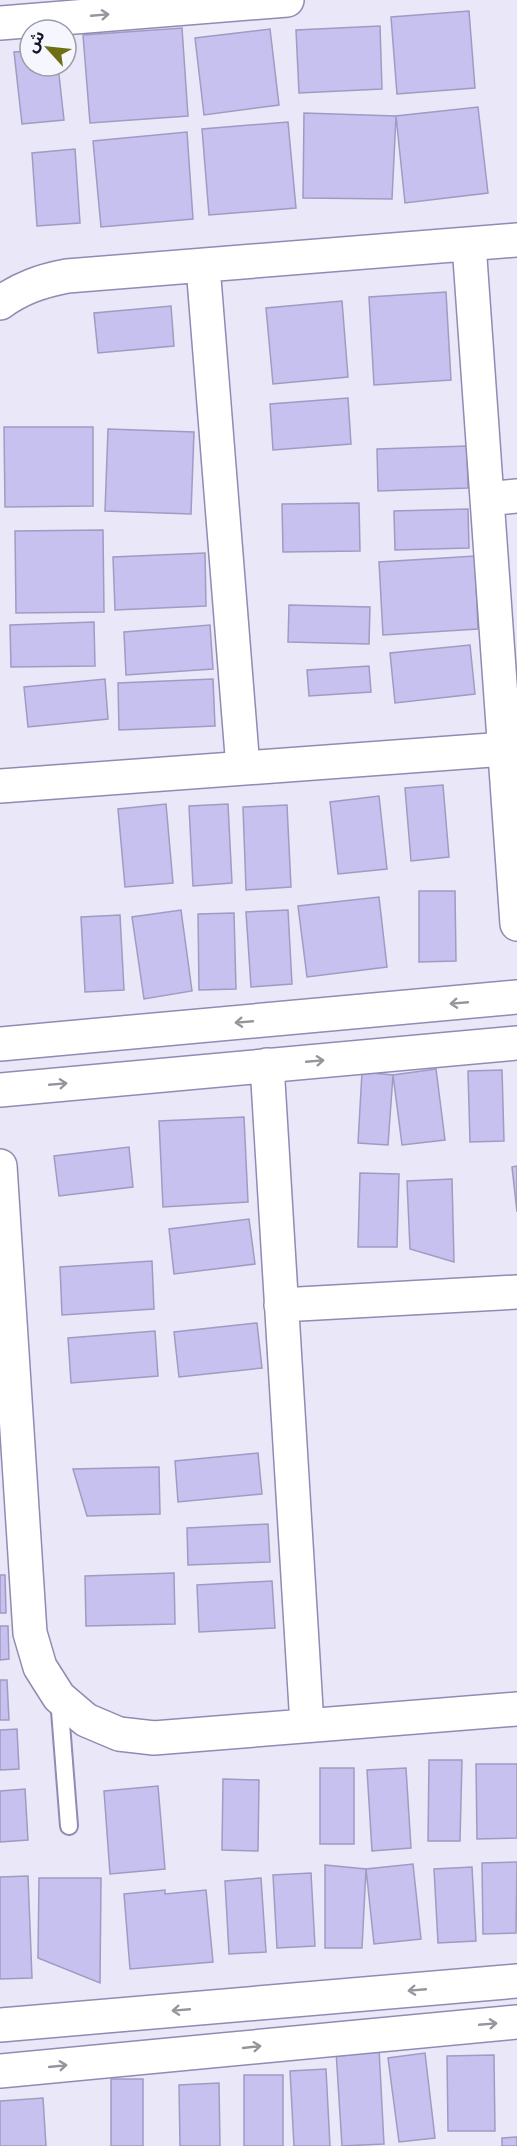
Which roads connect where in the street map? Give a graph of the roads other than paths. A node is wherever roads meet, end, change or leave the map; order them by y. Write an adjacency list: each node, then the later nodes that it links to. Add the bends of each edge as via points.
1 (287, 0): 2 (street, one-way to 1)
2 (0, 23)
3 (517, 240): 4 (street)
4 (469, 244): 5 (street); 7 (street)
5 (203, 266): 6 (street, via 67,276 42,281); 9 (street)
6 (0, 303)
7 (502, 498): 8 (street)
8 (505, 749): 9 (street); 11 (street)
9 (243, 768): 10 (street)
10 (0, 786)
11 (517, 924)
12 (517, 998): 14 (street, one-way to 14)
13 (517, 1042): 15 (street, one-way to 13)
14 (0, 1044)
15 (267, 1065): 16 (street, one-way to 15); 19 (street)
16 (0, 1090)
17 (0, 1166): 20 (street, via 30,1633 40,1667)
18 (517, 1292): 19 (street)
19 (281, 1305): 22 (street)
20 (59, 1697): 22 (street, via 86,1720 119,1734 154,1738); 23 (lane)
21 (517, 1709): 22 (street)
22 (307, 1725)
23 (69, 1826)
24 (517, 1981): 25 (street)
25 (450, 1987): 27 (street, one-way to 27); 28 (street)
26 (517, 2022): 28 (street, one-way to 26)
27 (0, 2025)
28 (452, 2027): 29 (street, one-way to 28)
29 (0, 2071)

